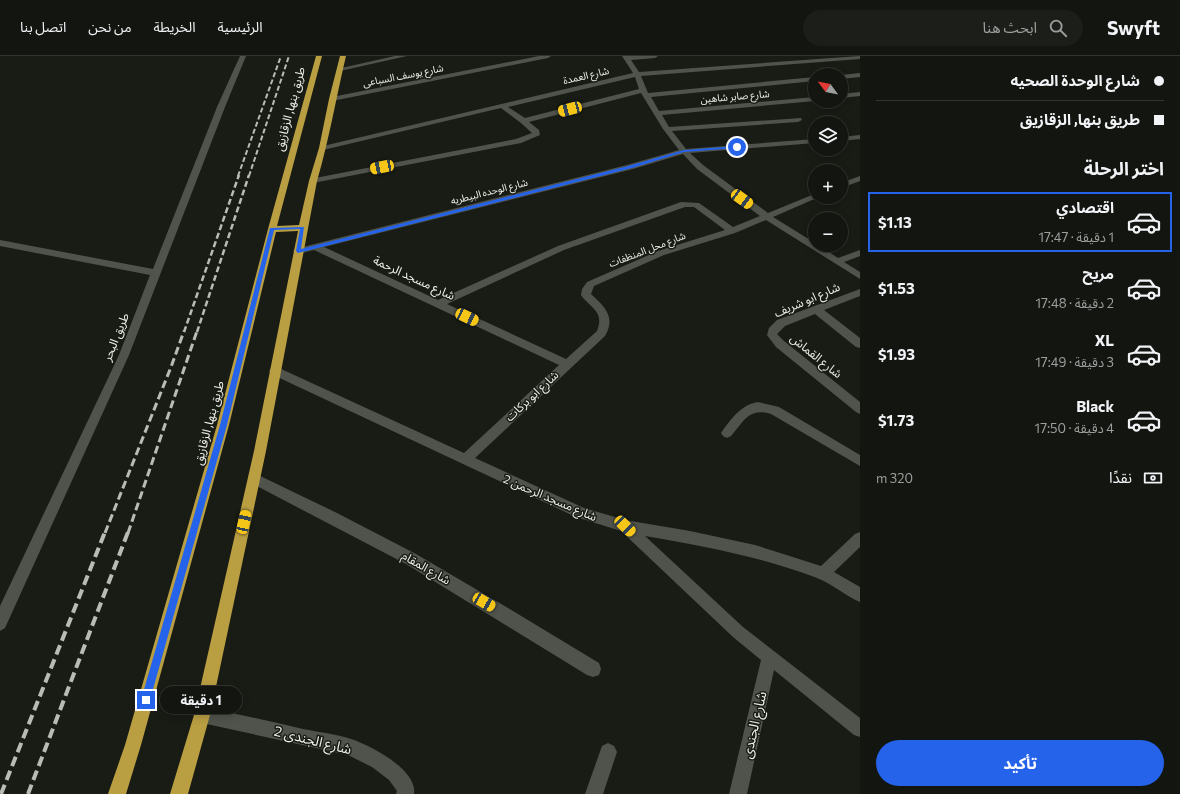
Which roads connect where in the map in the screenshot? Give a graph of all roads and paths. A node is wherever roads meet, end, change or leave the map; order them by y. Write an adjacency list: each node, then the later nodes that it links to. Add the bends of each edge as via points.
1 (243, 56): 42 (street, طريق البحر)
2 (319, 56): 35 (highway, طريق بنها, الزقازيق)
3 (343, 56): 9 (highway)
4 (404, 56): 9 (street)
5 (548, 56): 17 (street, شارع يوسف السباعى)
6 (655, 56): 8 (street)
7 (860, 57): 10 (street, شارع العمدة)
8 (626, 58): 10 (street)
9 (340, 69): 17 (highway)
10 (637, 74): 14 (street); 19 (street, شارع العمدة)
11 (860, 75): 12 (street)
12 (848, 76)
13 (808, 80): 14 (street)
14 (645, 92): 20 (street); 22 (street)
15 (860, 94): 16 (street)
16 (848, 95)
17 (332, 99): 27 (highway)
18 (808, 99): 20 (street, شارع صابر شاهين)
19 (502, 106): 22 (street); 27 (street, شارع العمدة)
20 (656, 113): 23 (street)
21 (798, 120): 23 (street)
22 (524, 121): 30 (street, via 536,135 518,141)
23 (667, 129): 28 (street)
24 (860, 137): 25 (street)
25 (848, 138)
26 (808, 142): 28 (street, شارع الوحده البيطريه)
27 (323, 148): 30 (highway)
28 (684, 151): 33 (street, via 717,181); 38 (street, شارع الوحده البيطريه)
29 (860, 178): 31 (street)
30 (313, 181): 34 (highway)
31 (848, 183)
32 (808, 200): 33 (street, شارع محل المنظفات)
33 (767, 217): 36 (street, شارع محل المنظفات); 41 (street)
34 (303, 228): 35 (highway); 39 (highway)
35 (272, 229): 67 (highway, طريق بنها, الزقازيق, via 224,425)
36 (732, 230): 45 (street, via 696,205 684,204 561,248); 47 (street, شارع محل المنظفات, via 661,253 590,284 586,296 601,309 605,321)
37 (0, 243): 42 (street)
38 (316, 247): 39 (street, شارع الوحده البيطريه); 45 (street, شارع مسجد الرحمة)
39 (298, 251): 51 (highway)
40 (860, 253): 41 (street)
41 (837, 261): 43 (street)
42 (156, 273): 61 (street, طريق البحر, via 124,355)
43 (860, 276)
44 (860, 292): 46 (street, شارع ابو شريف)
45 (438, 304): 50 (street, شارع مسجد الرحمة)
46 (816, 310): 48 (street, شارع ابو شريف, via 781,323 773,331); 49 (street)
47 (601, 332): 50 (street, شارع ابو بركات)
48 (774, 338): 52 (street, شارع القماش)
49 (860, 344)
50 (566, 364): 54 (street, شارع ابو بركات)
51 (275, 371): 54 (street, شارع مسجد الرحمن 2); 56 (highway)
52 (860, 409)
53 (727, 434): 55 (street, via 749,408 755,405 764,406)
54 (465, 460): 57 (street, شارع مسجد الرحمن 2, via 581,513)
55 (860, 461)
56 (254, 478): 63 (street, شارع المقام, via 410,558); 64 (highway)
57 (625, 526): 59 (street, شارع مسجد الرحمن 2, via 755,551); 62 (street, via 738,632)
58 (860, 538): 59 (street)
59 (823, 573): 60 (street, شارع مسجد الرحمن 2)
60 (860, 595)
61 (0, 623)
62 (769, 657): 65 (street); 71 (street, شارع الجندى)
63 (593, 669)
64 (202, 715): 68 (highway); 69 (street, شارع الجندى 2, via 350,746 378,761 395,774 406,789)
65 (860, 729)
66 (608, 752): 70 (street)
67 (117, 794)
68 (179, 794)
69 (405, 794)
70 (594, 794)
71 (738, 794)

